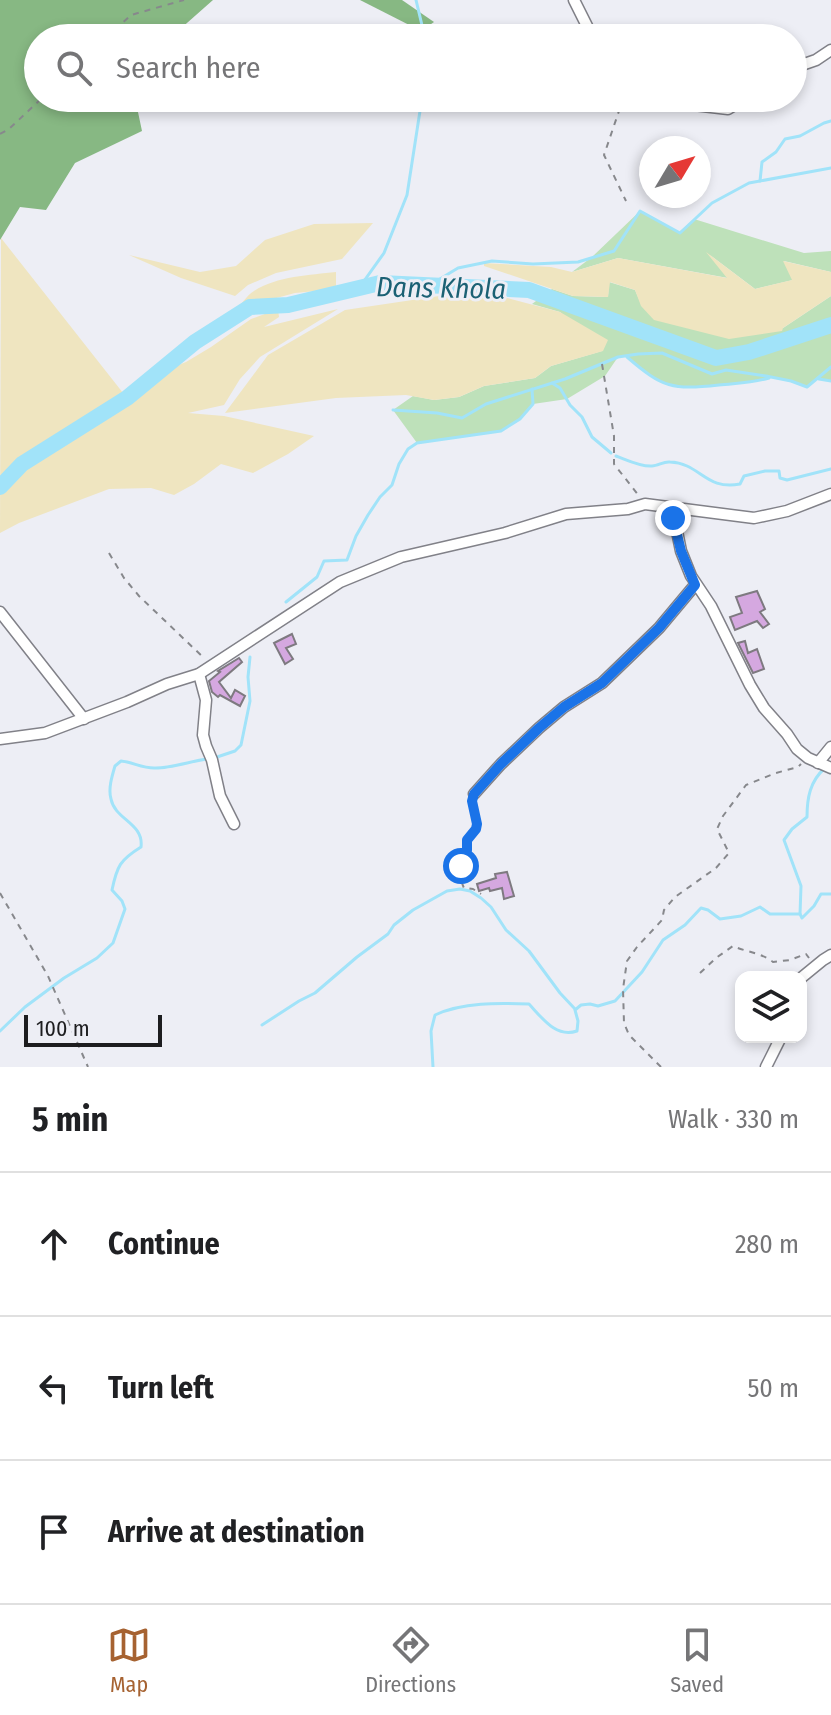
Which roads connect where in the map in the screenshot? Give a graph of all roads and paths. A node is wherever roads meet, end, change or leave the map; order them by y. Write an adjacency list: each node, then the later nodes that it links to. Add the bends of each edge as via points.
1 (184, 0): 3 (path, via 131,15)
2 (574, 0): 4 (street)
3 (121, 24)
4 (586, 24)
5 (831, 50): 6 (street)
6 (807, 63)
7 (27, 112): 9 (path)
8 (622, 112): 10 (path, via 604,155)
9 (0, 134)
10 (626, 201)
11 (602, 364): 13 (path, via 614,464)
12 (831, 494): 14 (street, via 754,518)
13 (645, 504): 14 (street); 18 (street, via 566,514 401,557 340,582)
14 (672, 507): 16 (street)
15 (109, 553): 18 (path, via 139,596)
16 (695, 585): 23 (street, via 764,708 797,749); 25 (street, via 602,683 539,728)
17 (0, 612): 20 (street)
18 (212, 666): 19 (street)
19 (199, 674): 20 (street); 26 (street, via 206,700 203,735 220,796)
20 (84, 719): 21 (street, via 45,733)
21 (0, 739)
22 (831, 747): 23 (street)
23 (813, 760): 24 (street); 35 (path, via 746,785 717,829 729,853 675,897 627,961 624,1023)
24 (831, 768)
25 (474, 794): 28 (path, via 477,824 467,840 461,875 464,888)
26 (234, 824)
27 (0, 893): 34 (path, via 48,976)
28 (481, 894)
29 (831, 955): 30 (street)
30 (815, 966): 31 (path, via 806,954 773,962 733,946); 32 (street)
31 (700, 973)
32 (807, 973)
33 (778, 1043): 36 (street)
34 (88, 1067)
35 (661, 1067)
36 (766, 1067)

